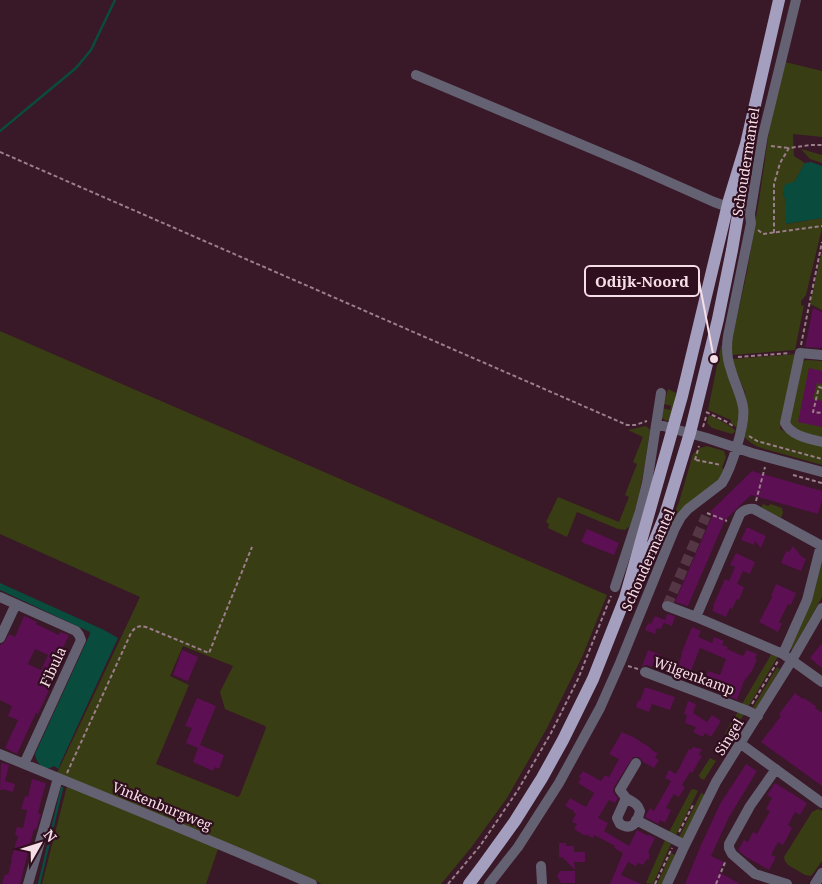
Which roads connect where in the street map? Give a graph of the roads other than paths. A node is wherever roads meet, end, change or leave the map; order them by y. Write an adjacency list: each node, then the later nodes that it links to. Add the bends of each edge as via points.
1 (779, 0): 4 (main road, Schoudermantel)
2 (796, 0): 5 (street, Schoudermantel)
3 (416, 75): 6 (street)
4 (746, 144): 5 (street); 6 (main road, Schoudermantel); 11 (main road, Schoudermantel, via 732,250)
5 (761, 146): 13 (street, Schoudermantel, via 751,223 726,346 743,406 744,419)
6 (728, 206): 10 (main road, Schoudermantel)
7 (822, 355): 12 (street, via 800,353 785,423 790,430)
8 (661, 393): 9 (street, Schoudermantel)
9 (657, 421): 10 (street); 16 (street, Schoudermantel, via 640,511)
10 (673, 429): 11 (street); 18 (main road, Schoudermantel)
11 (690, 433): 13 (street); 18 (main road, Schoudermantel, via 654,542)
12 (822, 442)
13 (736, 448): 14 (street); 44 (street, Schoudermantel, via 722,483 681,517 600,708 559,783 518,847)
14 (822, 472)
15 (822, 546): 22 (street, via 754,509 746,509 740,514); 24 (street, via 807,600)
16 (615, 587)
17 (0, 597): 19 (street, Fibula)
18 (625, 598): 43 (main road, Schoudermantel, via 593,679 559,748 515,821)
19 (16, 604): 23 (street); 32 (street, Fibula, via 76,631 81,640)
20 (667, 606): 22 (street)
21 (822, 608): 25 (street, Singel)
22 (696, 618): 24 (street)
23 (0, 638)
24 (783, 654): 25 (street)
25 (792, 660): 27 (street); 28 (street, Singel)
26 (645, 672): 28 (street, Wilgenkamp)
27 (822, 682)
28 (758, 716): 29 (street, Singel)
29 (741, 744): 33 (street); 38 (street, Singel, via 716,782)
30 (0, 754): 32 (street, Vinkenburgweg)
31 (636, 763): 35 (street, via 620,790)
32 (24, 764): 34 (street, Vinkenburgweg)
33 (776, 769): 36 (street); 47 (street, via 729,844 732,854 755,874)
34 (61, 779): 41 (street); 42 (street, Vinkenburgweg)
35 (626, 798): 37 (street, via 639,809); 37 (street, via 618,821 628,827)
36 (822, 804)
37 (636, 820): 38 (street)
38 (685, 845): 46 (street, Singel)
39 (541, 866): 45 (street)
40 (822, 873): 48 (street)
41 (28, 884)
42 (312, 884)
43 (469, 884)
44 (489, 884)
45 (542, 884)
46 (667, 884)
47 (787, 884)
48 (815, 884)

